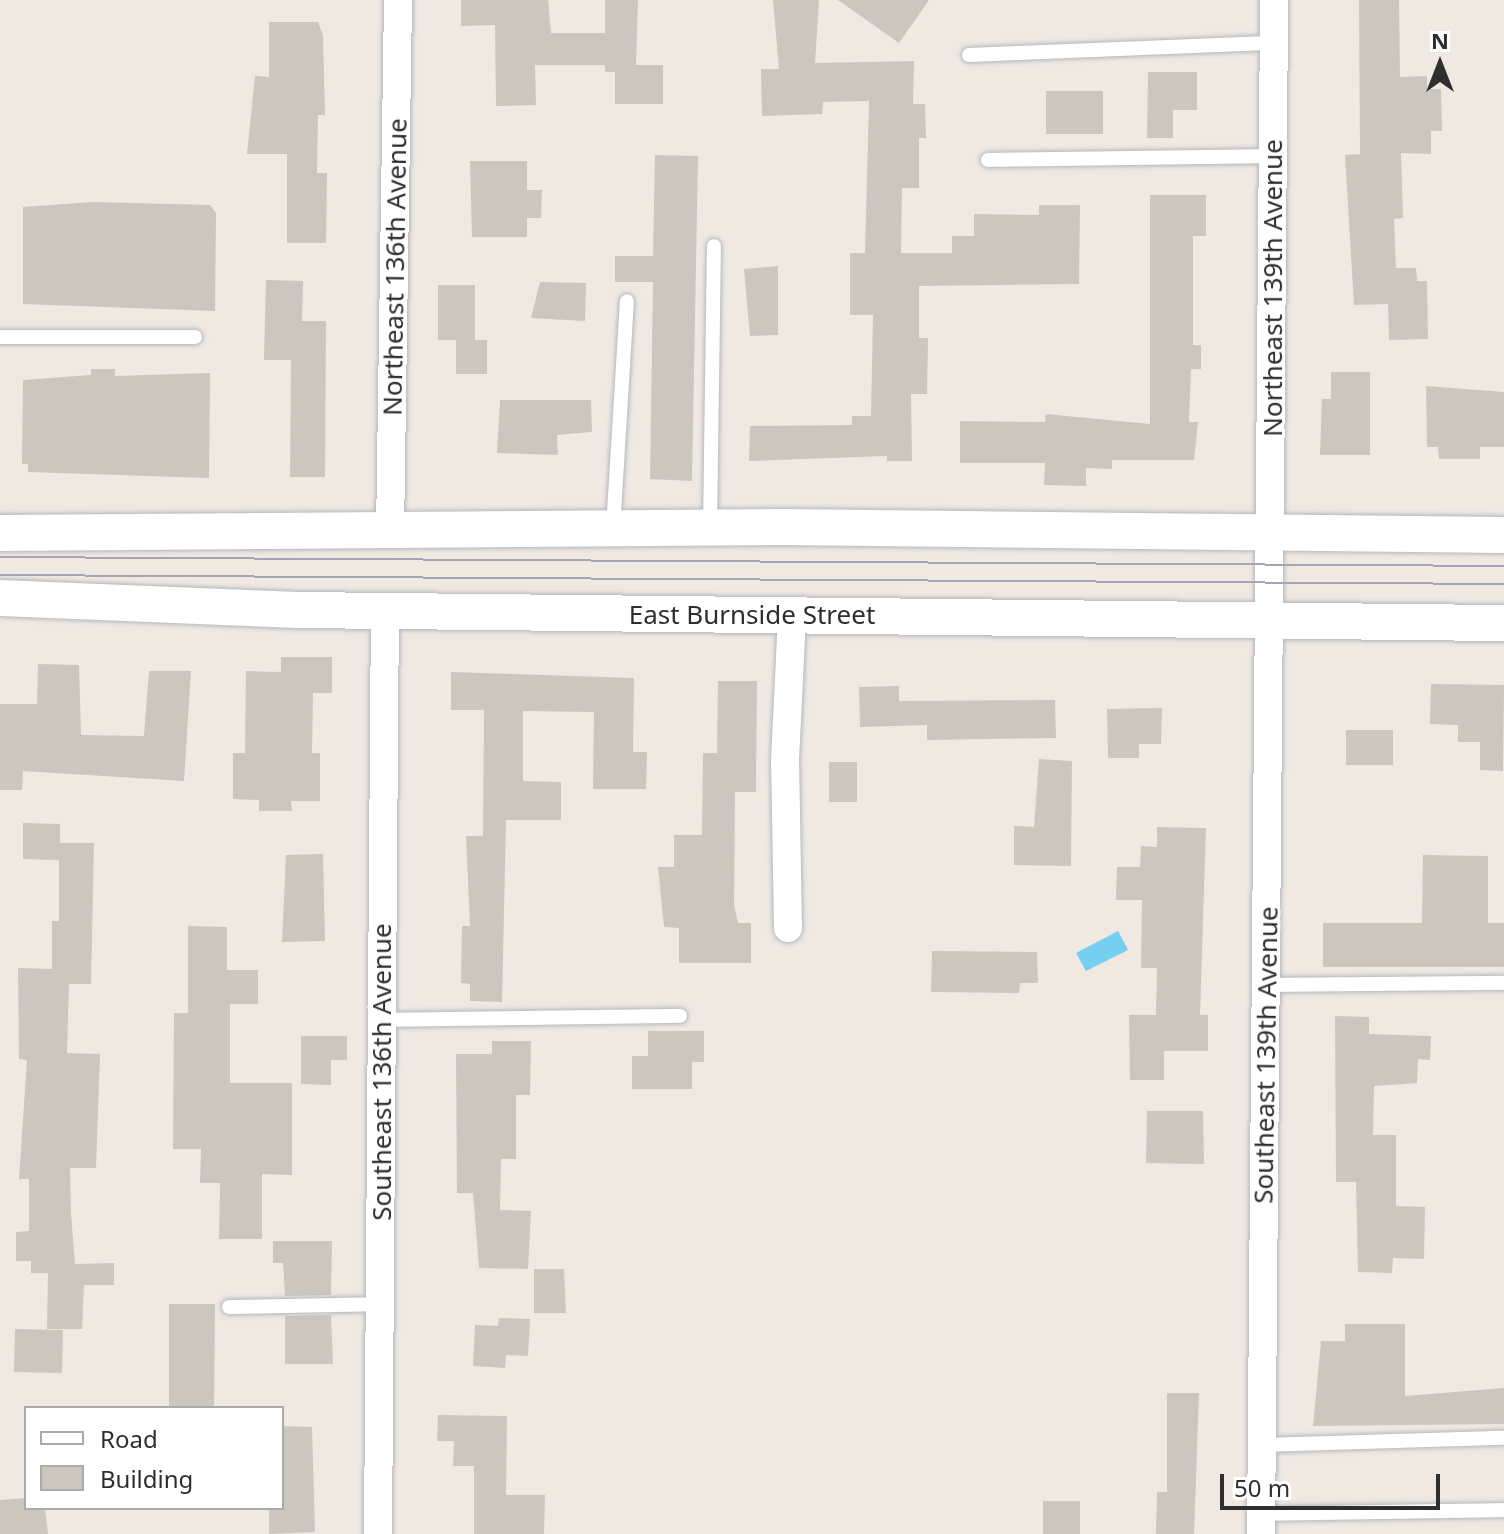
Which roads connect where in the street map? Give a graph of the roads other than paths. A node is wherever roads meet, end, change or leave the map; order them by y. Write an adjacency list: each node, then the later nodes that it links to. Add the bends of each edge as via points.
1 (398, 0): 15 (street, Northeast 136th Avenue)
2 (1274, 0): 3 (street, Northeast 139th Avenue)
3 (1274, 43): 4 (lane); 5 (street, Northeast 139th Avenue)
4 (969, 55)
5 (1272, 156): 6 (lane); 13 (street, Northeast 139th Avenue)
6 (988, 160)
7 (714, 246): 11 (lane)
8 (627, 301): 12 (lane)
9 (0, 337): 10 (lane)
10 (195, 337)
11 (710, 528): 12 (street); 13 (street)
12 (613, 529): 15 (street)
13 (1272, 532): 16 (street); 17 (street, Northeast 139th Avenue)
14 (0, 533): 15 (street)
15 (390, 533)
16 (1504, 535)
17 (1273, 576): 21 (street, Southeast 139th Avenue)
18 (0, 598): 19 (street, East Burnside Street)
19 (385, 611): 20 (street, East Burnside Street); 27 (street, Southeast 136th Avenue)
20 (792, 615): 21 (street, East Burnside Street); 23 (street, via 785,760)
21 (1273, 620): 22 (street, East Burnside Street); 25 (street, Southeast 139th Avenue)
22 (1504, 623)
23 (788, 928)
24 (1504, 983): 25 (lane)
25 (1267, 985): 31 (street, Southeast 139th Avenue)
26 (680, 1016): 27 (lane)
27 (382, 1020): 28 (street, Southeast 136th Avenue)
28 (380, 1304): 29 (lane); 34 (street, Southeast 136th Avenue)
29 (229, 1307)
30 (1504, 1438): 31 (lane)
31 (1261, 1445): 33 (street, Southeast 139th Avenue)
32 (1504, 1510): 33 (lane)
33 (1261, 1524)
34 (378, 1534)

